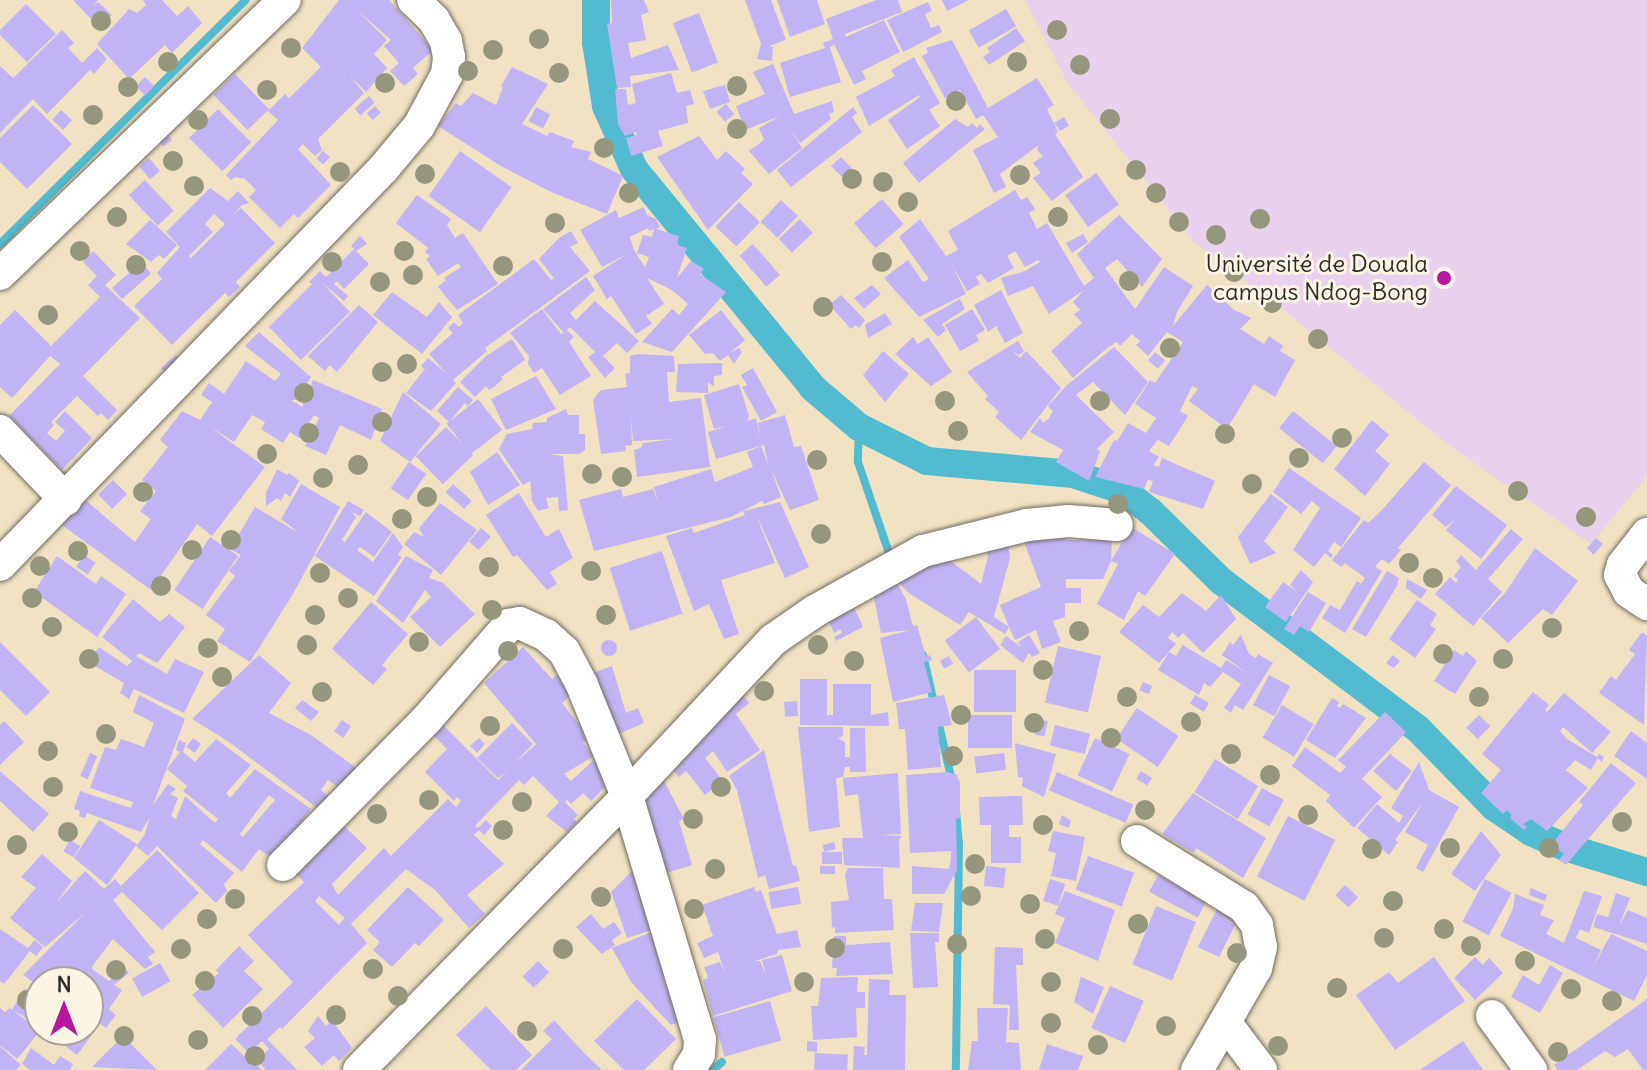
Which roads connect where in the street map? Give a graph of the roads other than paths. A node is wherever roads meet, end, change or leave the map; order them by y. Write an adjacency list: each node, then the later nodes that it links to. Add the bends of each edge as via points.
1 (285, 0): 3 (street)
2 (413, 0): 5 (street, via 434,20 449,57 447,74 419,126)
3 (0, 274)
4 (0, 431): 5 (street)
5 (66, 500): 8 (street)
6 (1117, 525): 10 (street, via 1027,525 908,557 773,640)
7 (1647, 534): 9 (street, via 1620,575 1629,592)
8 (0, 565)
9 (1647, 604)
10 (627, 796): 12 (street, via 564,651 546,635 520,623 509,625 427,719); 15 (street); 16 (street, via 700,1039 699,1054)
11 (1137, 841): 14 (street, via 1244,907 1257,925 1261,947 1256,968)
12 (283, 865)
13 (1492, 1016): 19 (street)
14 (1225, 1022): 17 (street); 18 (street)
15 (359, 1070)
16 (689, 1070)
17 (1197, 1070)
18 (1261, 1070)
19 (1531, 1070)

